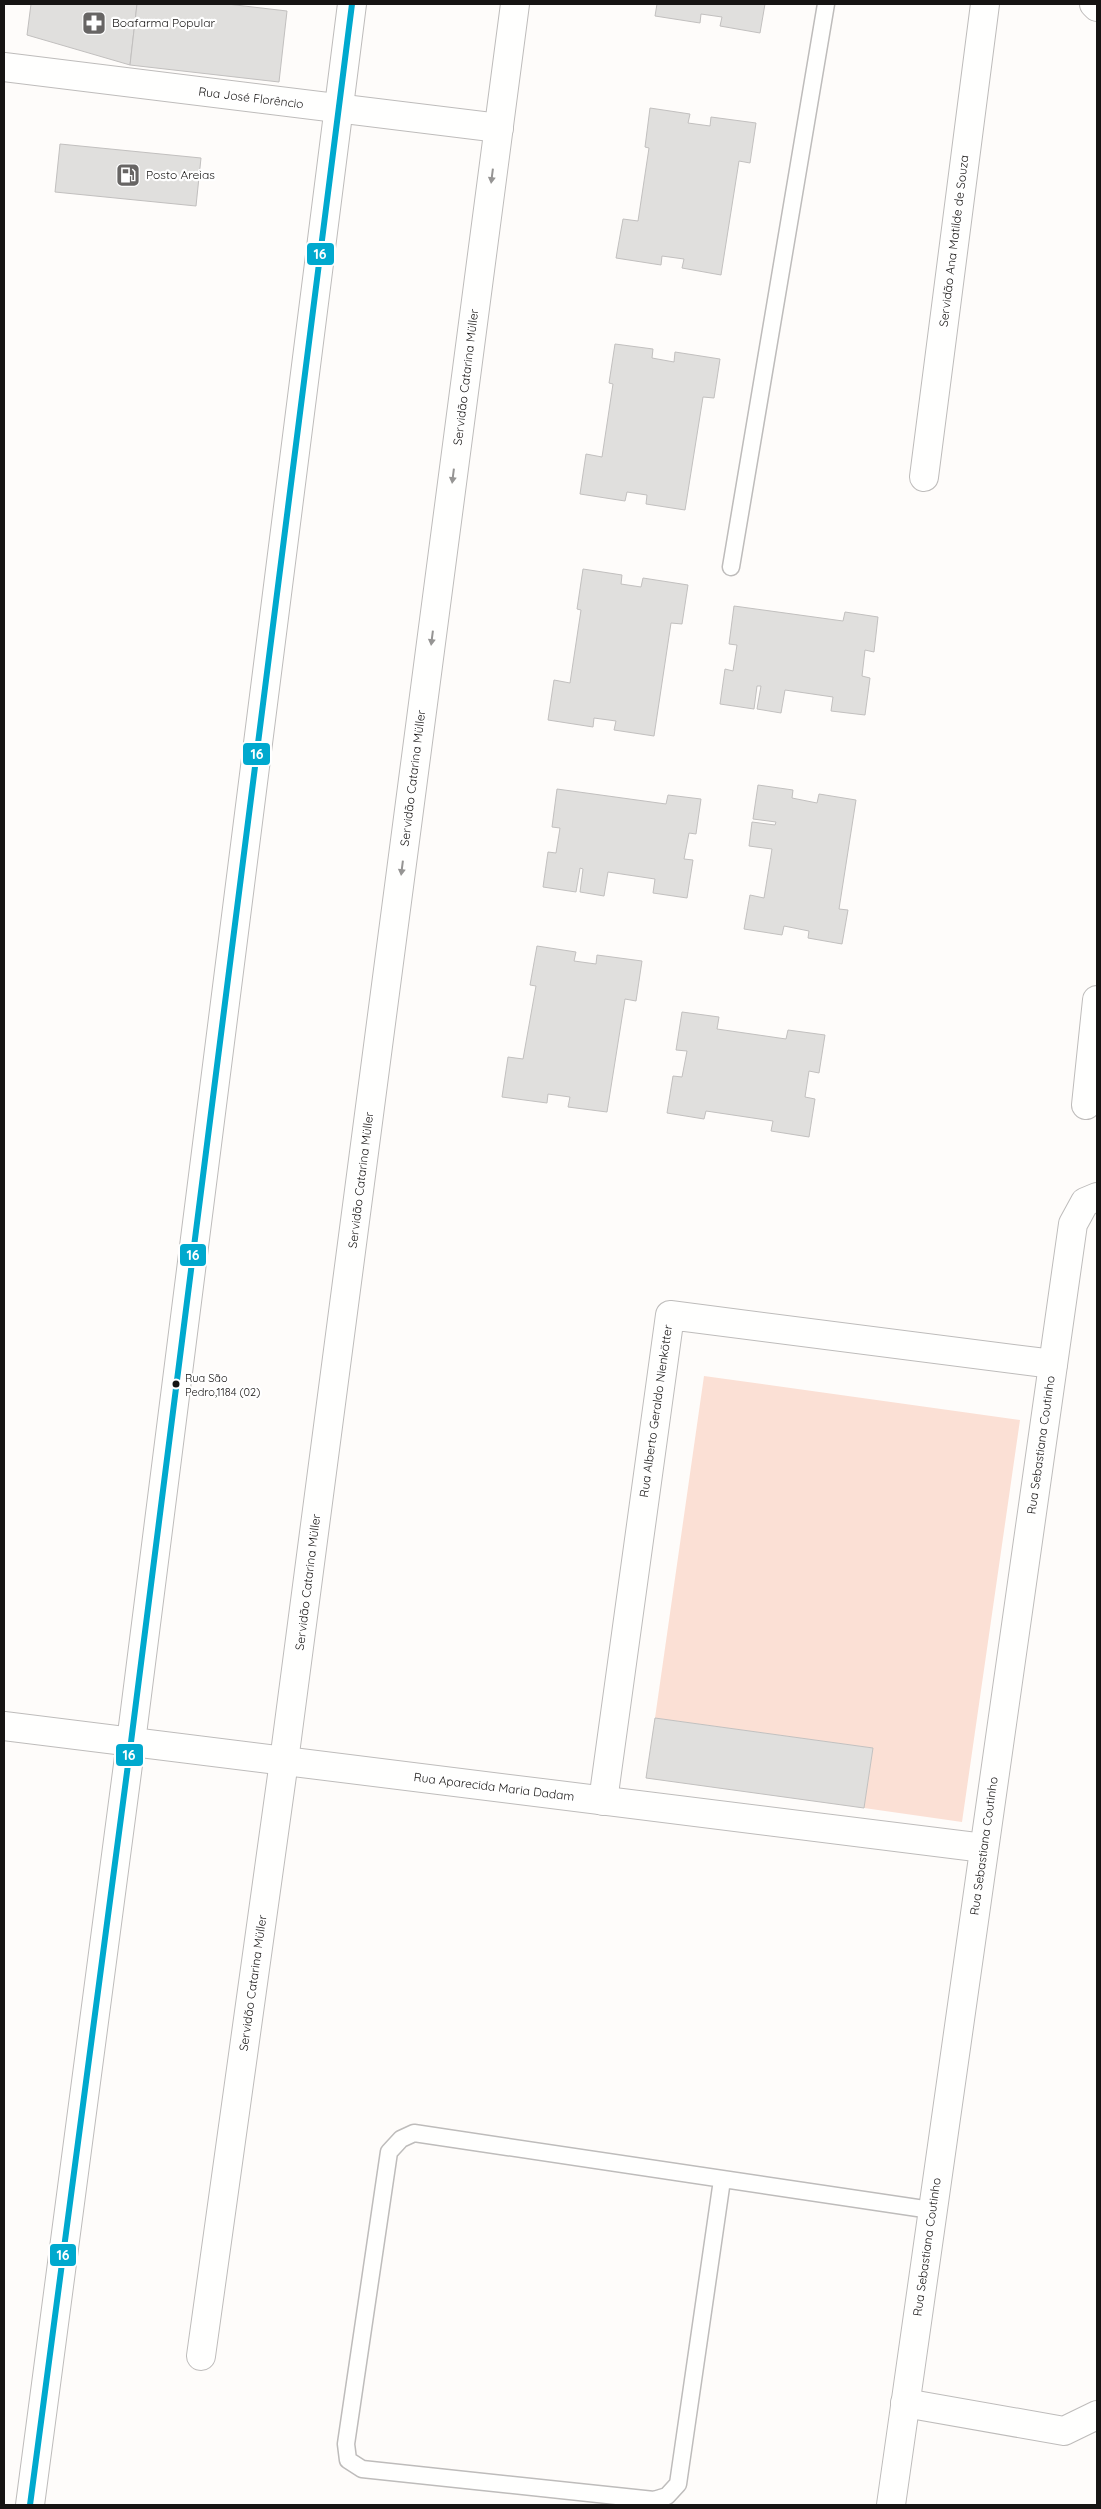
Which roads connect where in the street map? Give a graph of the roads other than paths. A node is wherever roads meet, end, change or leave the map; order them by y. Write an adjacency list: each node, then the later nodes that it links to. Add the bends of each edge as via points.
1 (352, 4): 8 (street)
2 (515, 4): 9 (street, Servidão Catarina Müller)
3 (826, 4): 11 (lane)
4 (984, 4): 10 (street, Servidão Ana Matilde de Souza)
5 (1094, 4): 6 (street)
6 (1097, 6)
7 (4, 67): 8 (street, Rua José Florêncio)
8 (338, 109): 9 (street, Rua José Florêncio); 17 (street)
9 (499, 128): 18 (street, Servidão Catarina Müller, one-way to 18)
10 (924, 478)
11 (731, 567)
12 (1097, 1000): 13 (street)
13 (1086, 1105)
14 (1097, 1197): 15 (street, Rua Sebastiana Coutinho, via 1085,1202 1073,1224)
15 (1053, 1364): 19 (street, Rua Alberto Geraldo Nienkötter, via 670,1315); 20 (street, Rua Sebastiana Coutinho)
16 (4, 1726): 17 (street, Rua Aparecida Maria Dadam)
17 (130, 1742): 18 (street, Rua Aparecida Maria Dadam); 26 (street)
18 (284, 1761): 19 (street, Rua Aparecida Maria Dadam); 23 (street, Servidão Catarina Müller)
19 (603, 1801): 20 (street, Rua Aparecida Maria Dadam)
20 (984, 1848): 22 (street, Rua Sebastiana Coutinho)
21 (722, 2180): 21 (lane, via 414,2134 401,2139 389,2152 346,2444 348,2460 362,2469 654,2500 667,2496 678,2484); 22 (lane)
22 (931, 2210): 24 (street, Rua Sebastiana Coutinho)
23 (201, 2356)
24 (905, 2403): 25 (street, via 1064,2431); 27 (street, Rua Sebastiana Coutinho)
25 (1097, 2415)
26 (30, 2505)
27 (890, 2505)

